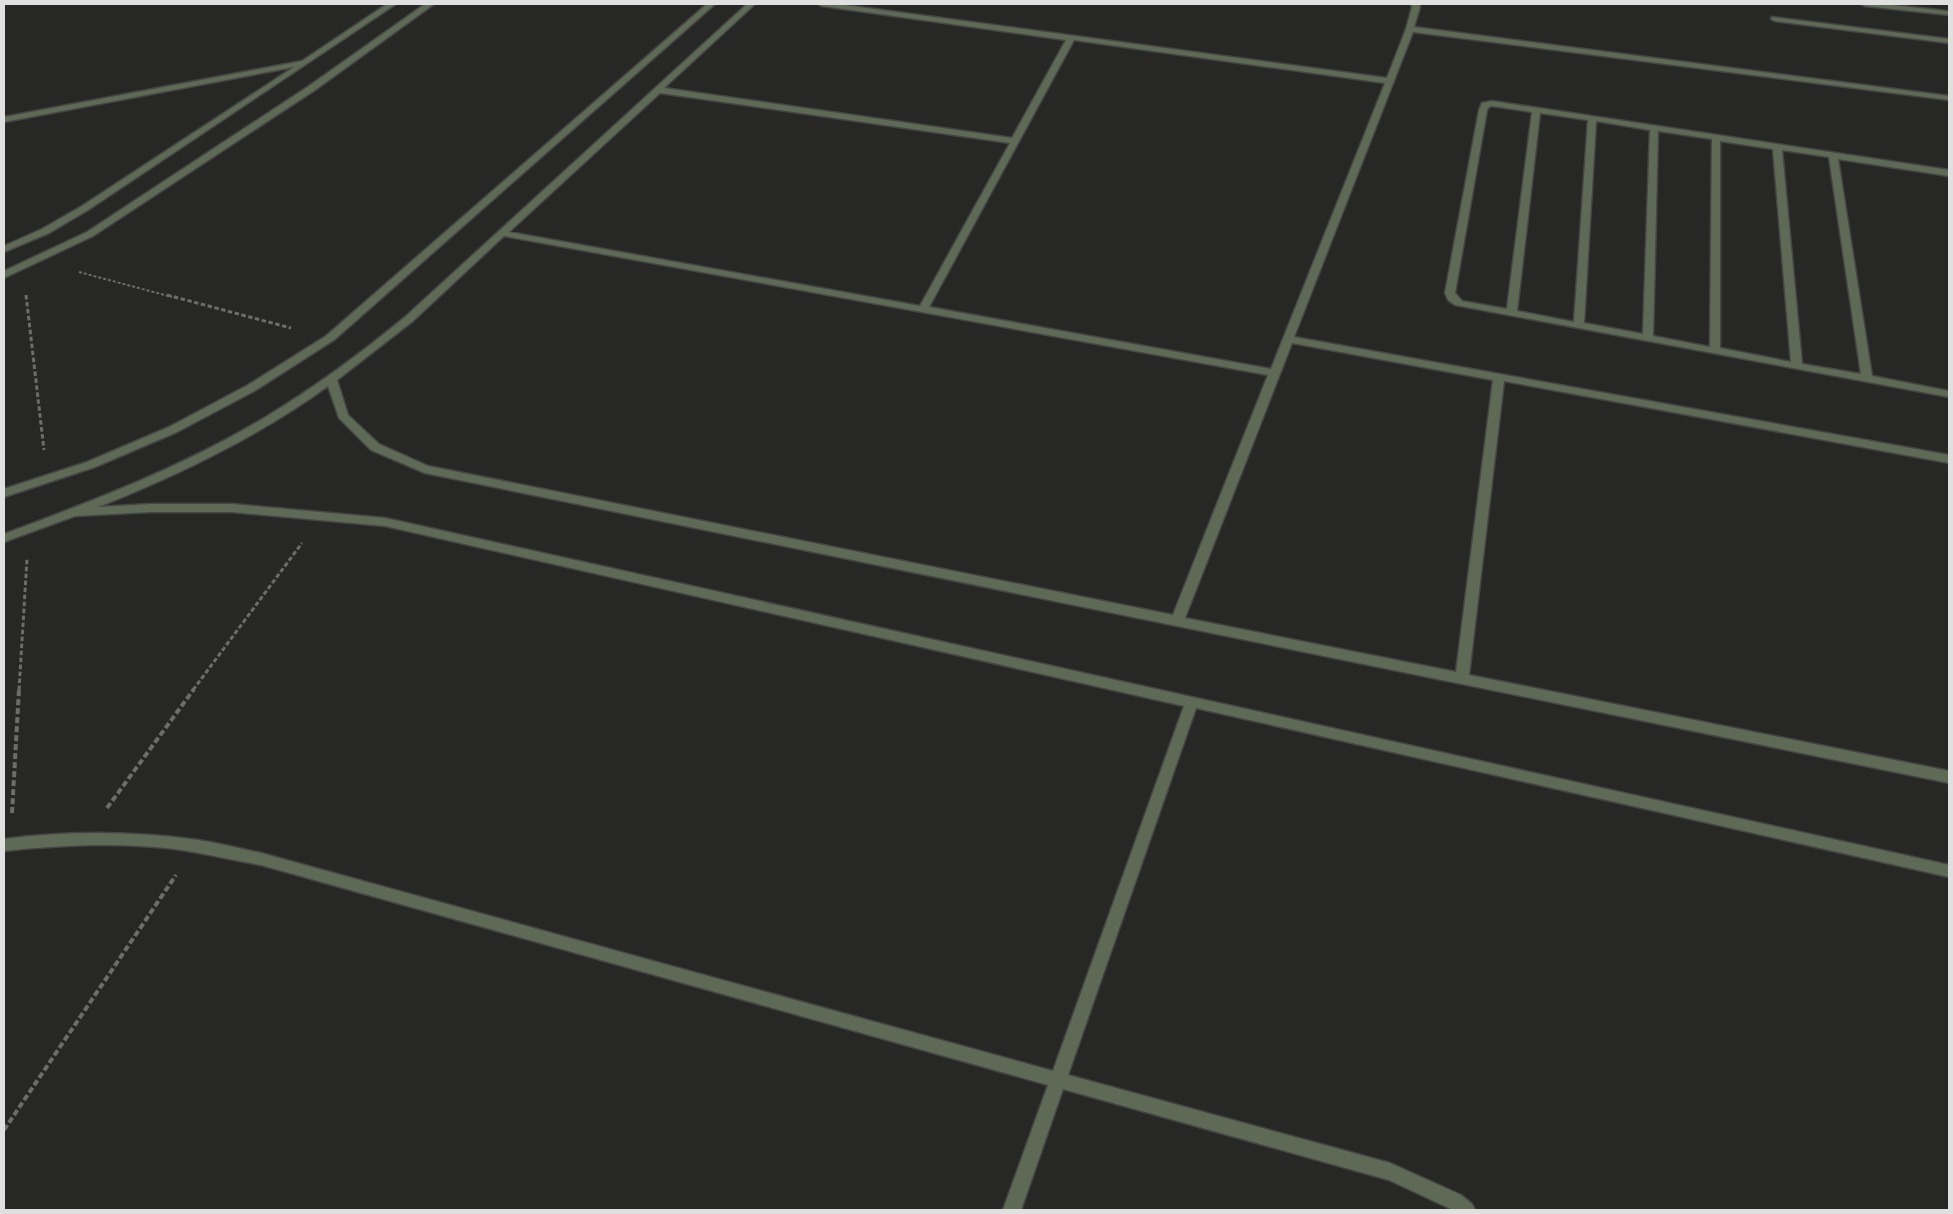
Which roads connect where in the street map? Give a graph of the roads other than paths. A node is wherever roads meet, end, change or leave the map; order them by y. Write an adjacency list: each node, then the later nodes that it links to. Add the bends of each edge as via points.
1 (392, 4): 15 (street)
2 (430, 4): 30 (street, via 312,88 90,234)
3 (711, 4): 44 (street, via 330,338 282,372 164,435 96,464)
4 (751, 4): 17 (street)
5 (822, 4): 13 (street)
6 (1415, 4): 12 (street)
7 (1865, 4): 9 (street)
8 (1945, 4): 9 (street)
9 (1947, 13): 11 (street)
10 (1775, 19): 14 (street)
11 (1949, 23)
12 (1410, 29): 16 (street); 18 (street)
13 (1071, 38): 16 (street); 24 (street)
14 (1949, 41)
15 (308, 62): 21 (street); 29 (street, via 76,214)
16 (1389, 81): 35 (street)
17 (658, 90): 24 (street); 28 (street)
18 (1949, 98)
19 (1536, 109): 20 (street); 32 (street); 32 (street, via 1485,105 1450,293 1459,303)
20 (1592, 118): 22 (street); 33 (street)
21 (4, 119)
22 (1654, 127): 23 (street); 34 (street)
23 (1716, 137): 25 (street); 36 (street)
24 (1015, 141): 31 (street)
25 (1777, 146): 26 (street); 37 (street)
26 (1833, 155): 27 (street); 40 (street)
27 (1949, 173)
28 (502, 234): 31 (street); 41 (street, via 388,338)
29 (4, 249)
30 (4, 275)
31 (923, 310): 38 (street)
32 (1512, 313): 33 (street)
33 (1579, 325): 34 (street)
34 (1648, 338): 36 (street)
35 (1288, 339): 38 (street); 39 (street)
36 (1715, 350): 37 (street)
37 (1797, 366): 40 (street)
38 (1274, 373): 47 (street)
39 (1499, 377): 43 (street); 48 (street)
40 (1867, 378): 42 (street)
41 (332, 381): 45 (street, via 217,450); 47 (street, via 343,416 375,447 425,469)
42 (1949, 394)
43 (1949, 459)
44 (4, 493)
45 (76, 512): 46 (street); 49 (street, via 232,508 385,522)
46 (4, 538)
47 (1177, 621): 48 (street)
48 (1462, 678): 50 (street)
49 (1192, 702): 52 (street); 53 (street)
50 (1949, 776)
51 (7, 845): 53 (street, via 83,840 140,841 196,846 261,859)
52 (1949, 871)
53 (1059, 1079): 54 (street); 55 (street, via 1390,1172 1455,1201)
54 (1012, 1210)
55 (1466, 1210)

